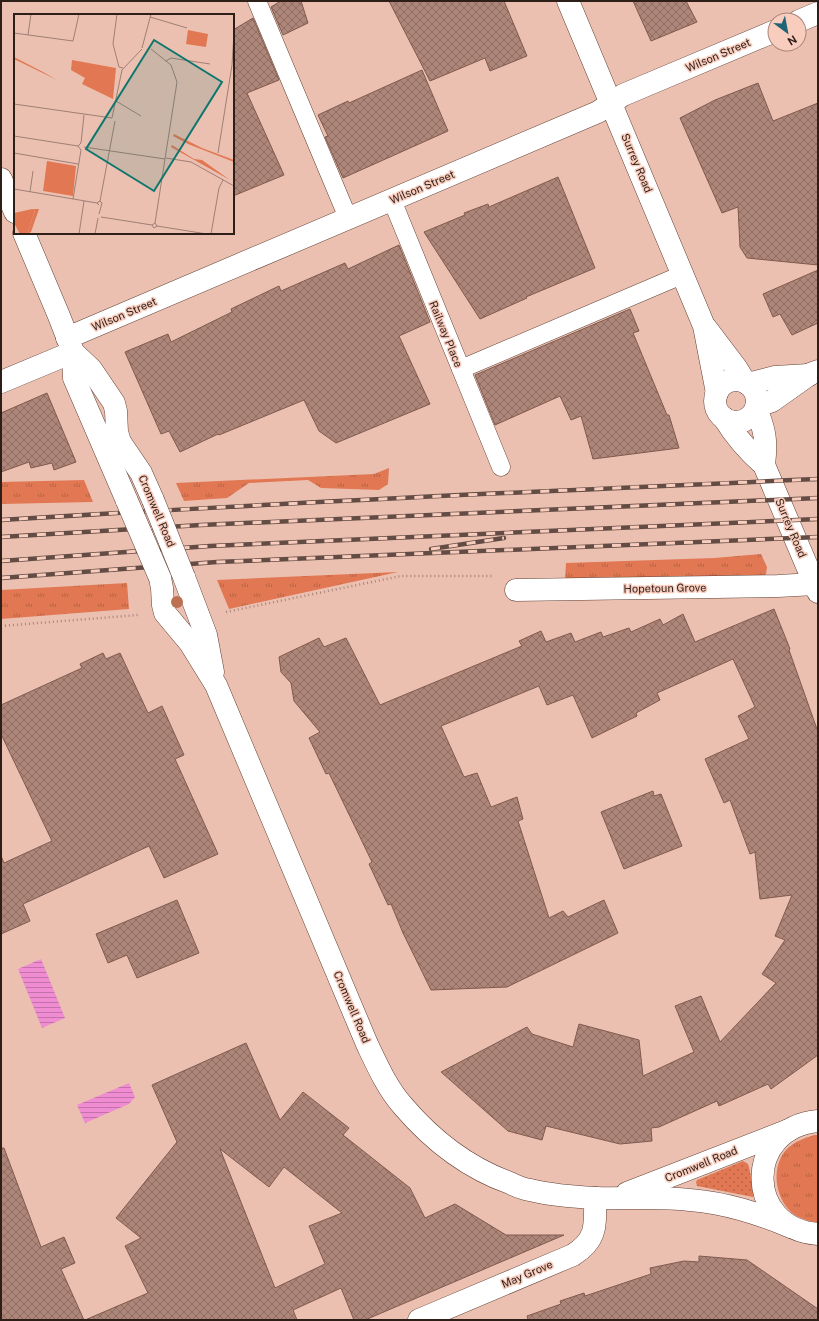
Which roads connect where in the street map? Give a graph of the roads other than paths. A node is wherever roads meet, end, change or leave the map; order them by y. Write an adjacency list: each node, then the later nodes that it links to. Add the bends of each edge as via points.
1 (256, 1): 10 (lane)
2 (568, 1): 6 (street, Surrey Road)
3 (818, 13): 4 (street)
4 (807, 18)
5 (767, 34): 6 (street, Wilson Street, via 623,95)
6 (611, 103): 8 (street, Wilson Street, via 598,112); 12 (street, Surrey Road)
7 (1, 179): 9 (street)
8 (392, 200): 10 (street, Wilson Street); 15 (lane, Railway Place)
9 (14, 210)
10 (348, 218): 14 (street, Wilson Street)
11 (24, 234): 14 (street, Cromwell Road)
12 (684, 274): 13 (street, Surrey Road); 15 (lane)
13 (704, 326): 18 (street, Surrey Road); 19 (street, Surrey Road)
14 (70, 345): 17 (street, Wilson Street); 22 (street, Cromwell Road, via 91,369 114,403)
15 (461, 369): 24 (lane, Railway Place)
16 (814, 373): 18 (street); 20 (street, via 772,401)
17 (1, 382)
18 (746, 383): 19 (street, via 725,383); 20 (street, via 756,394)
19 (717, 393): 21 (street, via 716,407)
20 (756, 407): 21 (street, via 746,420 731,422); 23 (street, Surrey Road, via 766,444)
21 (724, 418): 23 (street, Surrey Road, via 748,450)
22 (111, 443): 27 (street, Cromwell Road, bridge, via 127,501 160,578 165,613 190,643); 27 (street, Cromwell Road, bridge, via 141,473 153,500 206,635)
23 (764, 464): 25 (street, Surrey Road)
24 (501, 467)
25 (816, 588): 26 (street, Hopetoun Grove, via 778,586)
26 (516, 590)
27 (216, 684): 31 (street, Cromwell Road, via 367,1044 383,1077 403,1106 428,1132 459,1158 491,1176 528,1190)
28 (818, 1111): 30 (street)
29 (818, 1121): 30 (street, Cromwell Road)
30 (792, 1128): 31 (street, Cromwell Road, via 681,1173); 32 (street, Cromwell Road, via 772,1146 766,1156 762,1179 767,1202 774,1212 782,1220)
31 (604, 1198): 32 (street, Cromwell Road, via 665,1198 708,1202 758,1213); 34 (street, May Grove, via 590,1242 573,1255)
32 (803, 1230): 33 (street, Cromwell Road)
33 (818, 1241)
34 (419, 1320)

